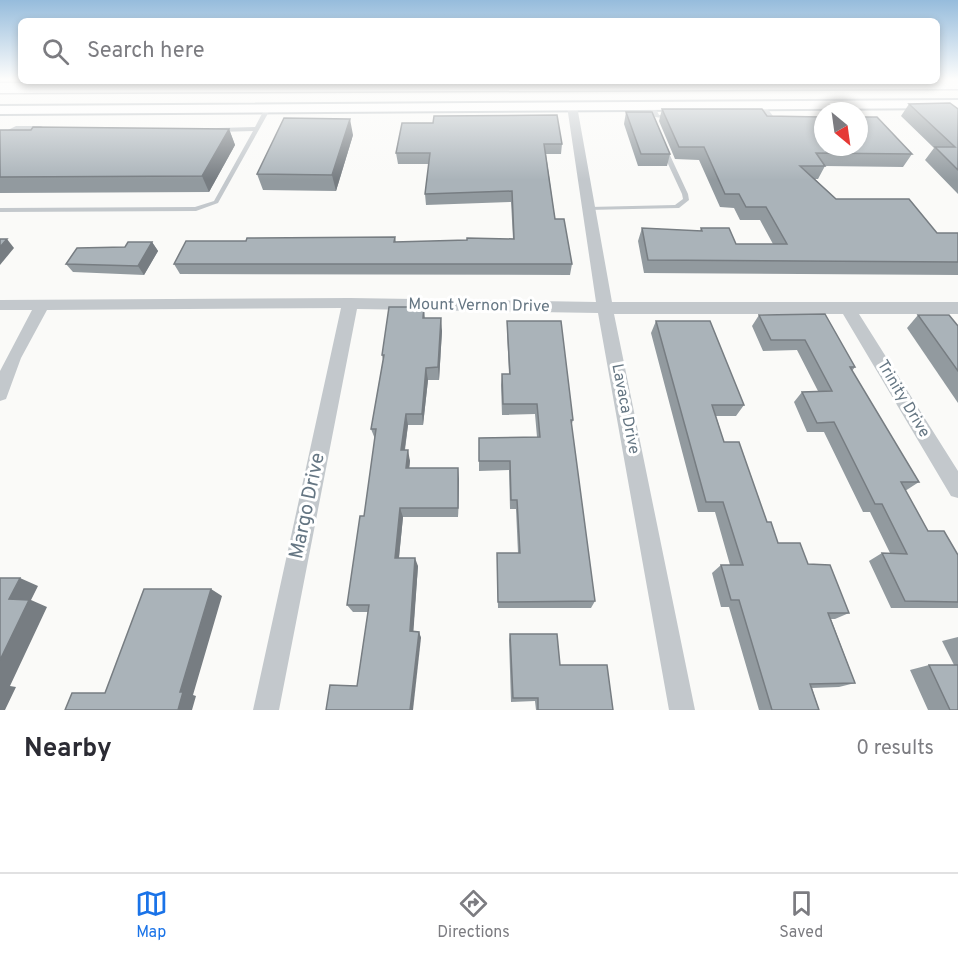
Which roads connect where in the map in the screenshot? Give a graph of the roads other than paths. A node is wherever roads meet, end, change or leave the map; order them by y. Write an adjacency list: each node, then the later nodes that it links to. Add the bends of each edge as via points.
1 (265, 113): 10 (lane)
2 (573, 113): 14 (street, Lavaca Drive)
3 (654, 113): 8 (lane)
4 (660, 113): 6 (lane)
5 (770, 113): 7 (lane, via 775,118)
6 (672, 117)
7 (793, 120)
8 (654, 124)
9 (51, 128): 12 (lane, via 16,128)
10 (257, 129): 11 (lane); 15 (lane, via 216,202 195,210)
11 (210, 130)
12 (0, 136)
13 (662, 143): 14 (lane, via 685,194 682,204)
14 (589, 209): 19 (street, Lavaca Drive)
15 (0, 210)
16 (350, 303): 18 (street, Mount Vernon Drive); 19 (street, Mount Vernon Drive); 24 (street, Margo Drive)
17 (0, 305): 18 (street, Mount Vernon Drive)
18 (41, 307): 22 (street, via 13,358)
19 (605, 308): 21 (street, Mount Vernon Drive); 25 (street, Lavaca Drive)
20 (958, 308): 21 (street, Mount Vernon Drive)
21 (848, 309): 23 (street, Trinity Drive)
22 (0, 394)
23 (958, 489)
24 (266, 710)
25 (682, 710)

